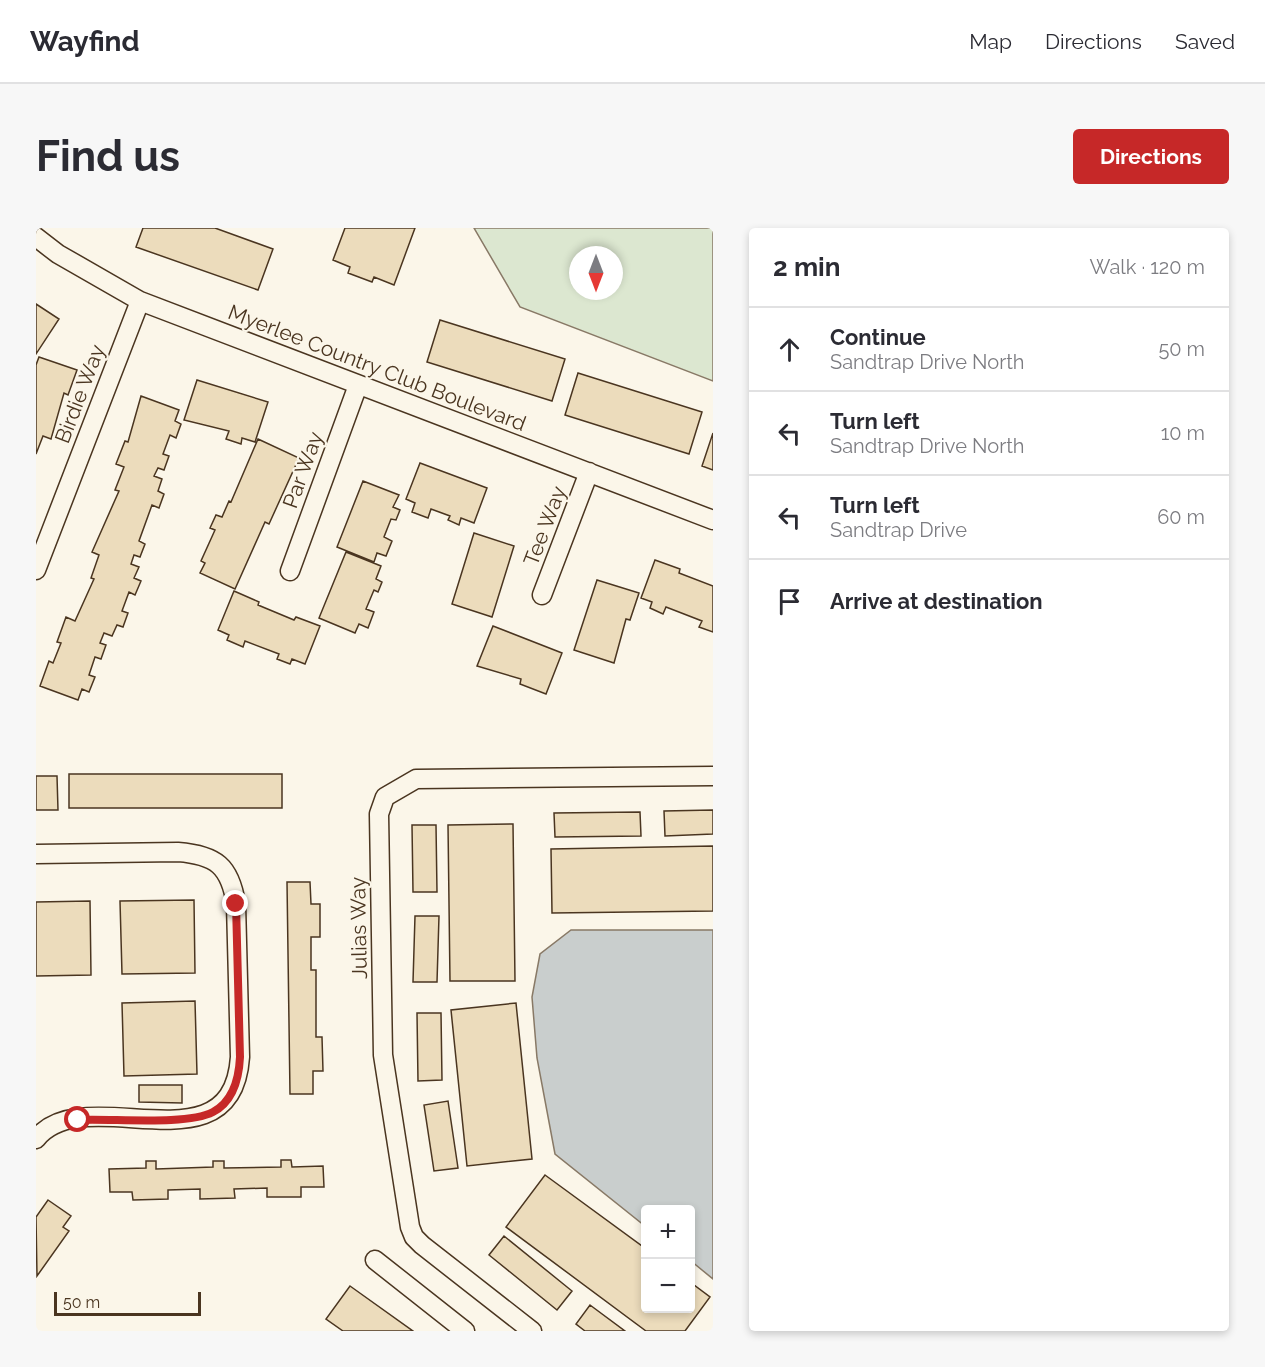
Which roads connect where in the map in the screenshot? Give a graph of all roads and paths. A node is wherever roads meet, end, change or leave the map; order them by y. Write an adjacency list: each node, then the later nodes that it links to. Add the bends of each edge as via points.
1 (36, 237): 2 (street, Myerlee Country Club Boulevard, via 58,254)
2 (140, 300): 3 (street, Myerlee Country Club Boulevard); 6 (street, Birdie Way)
3 (358, 385): 4 (street, Myerlee Country Club Boulevard); 7 (street, Par Way)
4 (589, 472): 5 (street, Myerlee Country Club Boulevard); 8 (street, Tee Way)
5 (713, 520)
6 (36, 570)
7 (290, 571)
8 (542, 595)
9 (713, 776): 14 (street, Julias Way, via 416,780 385,797 380,814 383,1056 410,1227 422,1245)
10 (36, 855): 11 (street, via 178,852 199,854 219,863 232,881 236,904 239,1070 229,1099 212,1112 191,1117 78,1120 57,1124)
11 (36, 1139)
12 (375, 1260): 13 (street)
13 (465, 1331)
14 (532, 1331)

